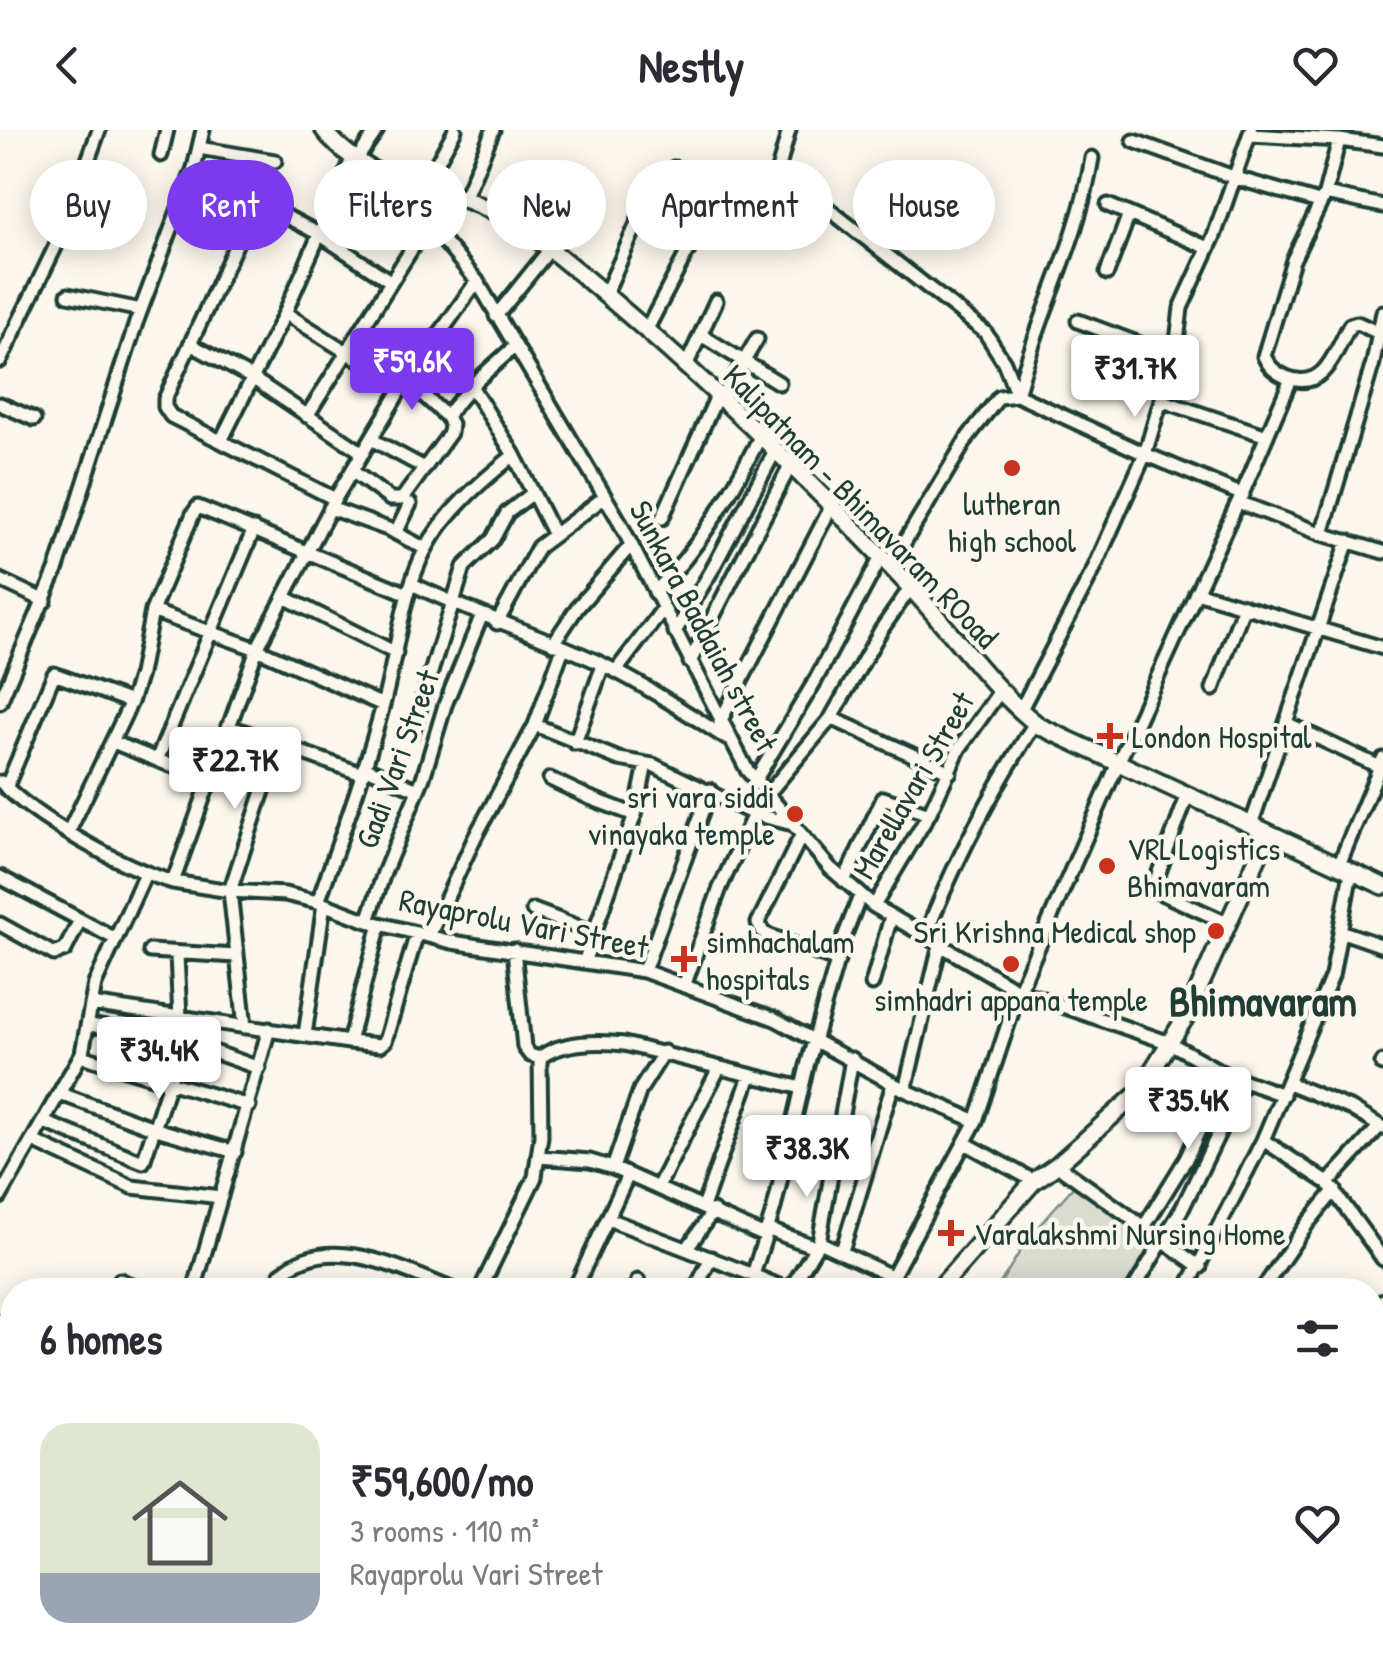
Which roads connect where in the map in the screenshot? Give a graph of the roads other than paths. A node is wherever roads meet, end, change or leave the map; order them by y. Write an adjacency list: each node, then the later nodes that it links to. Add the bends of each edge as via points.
1 (99, 130): 59 (street, via 61,235)
2 (167, 130): 14 (street)
3 (203, 130): 13 (street)
4 (324, 130): 15 (main road, Kalipatnam - Bhimavaram ROoad)
5 (376, 130): 15 (street)
6 (455, 130): 20 (street)
7 (494, 130): 23 (street)
8 (788, 130): 21 (street)
9 (1251, 132): 11 (street); 22 (street)
10 (1134, 140): 22 (street)
11 (1338, 140): 12 (street); 24 (street)
12 (1383, 146)
13 (199, 148): 17 (street); 18 (street)
14 (160, 155)
15 (355, 158): 19 (main road, Kalipatnam - Bhimavaram ROoad)
16 (1092, 158): 67 (street)
17 (195, 160)
18 (269, 160)
19 (358, 160)
20 (438, 160)
21 (780, 160)
22 (1236, 178): 24 (street); 31 (street)
23 (467, 191)
24 (1322, 198): 26 (street); 63 (street, via 1293,260 1264,356)
25 (1108, 205): 28 (street)
26 (1383, 206)
27 (833, 214): 67 (street, via 985,332)
28 (1130, 214): 31 (street); 40 (street)
29 (167, 242): 46 (street)
30 (314, 246): 48 (street)
31 (1208, 248): 58 (street, via 1181,308)
32 (233, 250): 55 (street)
33 (343, 250): 41 (street)
34 (410, 250): 41 (street)
35 (451, 250): 42 (street, Sunkara Baddaiah street)
36 (549, 250): 49 (street)
37 (551, 250): 44 (main road, Kalipatnam - Bhimavaram ROoad)
38 (627, 250): 44 (street)
39 (688, 250): 51 (street)
40 (1107, 273)
41 (390, 281): 57 (street)
42 (477, 281): 49 (street, Sunkara Baddaiah street); 65 (street)
43 (68, 294): 46 (street)
44 (606, 295): 51 (main road, Kalipatnam - Bhimavaram ROoad)
45 (716, 301): 53 (street)
46 (142, 310): 108 (street)
47 (1383, 312): 52 (street)
48 (285, 313): 57 (street); 62 (street)
49 (496, 316): 56 (street, Sunkara Baddaiah street)
50 (1078, 321): 58 (street)
51 (647, 330): 61 (main road, Kalipatnam - Bhimavaram ROoad)
52 (1379, 333): 63 (street, via 1350,325 1322,376); 95 (street)
53 (700, 335): 60 (street); 61 (street)
54 (757, 339): 60 (street)
55 (190, 344): 62 (street); 77 (street, via 165,407)
56 (514, 347): 66 (street); 86 (street, Sunkara Baddaiah street)
57 (346, 350): 65 (street); 71 (street)
58 (1174, 357): 69 (street)
59 (0, 361)
60 (744, 362): 64 (street); 68 (street)
61 (686, 366): 68 (main road, Kalipatnam - Bhimavaram ROoad)
62 (252, 378): 71 (street); 77 (street)
63 (1291, 380): 74 (street)
64 (778, 383)
65 (404, 384): 72 (street); 76 (street)
66 (471, 386): 72 (street); 81 (street)
67 (1017, 395): 80 (street); 101 (street, via 998,397)
68 (719, 398): 75 (main road, Kalipatnam - Bhimavaram ROoad); 91 (street)
69 (1163, 401): 74 (street); 80 (street)
70 (0, 404): 73 (street)
71 (307, 416): 79 (street)
72 (446, 416): 83 (street, via 450,434)
73 (34, 419)
74 (1267, 436): 87 (street)
75 (760, 437): 78 (main road, Kalipatnam - Bhimavaram ROoad); 105 (street, via 696,546)
76 (372, 439): 79 (street); 83 (street)
77 (221, 442): 88 (street)
78 (774, 451): 82 (main road, Kalipatnam - Bhimavaram ROoad); 117 (street)
79 (363, 453): 84 (street)
80 (1144, 454): 87 (street); 130 (street)
81 (514, 455): 85 (street); 98 (street)
82 (790, 466): 90 (main road, Kalipatnam - Bhimavaram ROoad); 122 (street)
83 (424, 468): 84 (street, via 397,500)
84 (352, 472): 88 (street)
85 (533, 493): 94 (street); 109 (street, via 507,513 464,567)
86 (605, 497): 94 (street); 97 (street, Sunkara Baddaiah street)
87 (1240, 499): 95 (street); 106 (street)
88 (333, 504): 93 (street); 99 (street)
89 (410, 504): 93 (street)
90 (830, 507): 101 (main road, Kalipatnam - Bhimavaram ROoad); 132 (street)
91 (662, 518)
92 (254, 530): 99 (street); 112 (street, via 198,507); 116 (street)
93 (396, 533): 98 (street)
94 (552, 533): 114 (street, via 523,570)
95 (1322, 534): 96 (street)
96 (1348, 541): 100 (street); 115 (street)
97 (631, 544): 105 (street, Sunkara Baddaiah street); 118 (street, via 577,608)
98 (426, 548): 104 (street)
99 (307, 551): 104 (street); 107 (street)
100 (1383, 552)
101 (885, 561): 103 (main road, Kalipatnam - Bhimavaram ROoad); 150 (street)
102 (0, 580): 108 (street)
103 (910, 587): 126 (main road, Kalipatnam - Bhimavaram ROoad); 131 (street)
104 (410, 589): 109 (street); 121 (street)
105 (654, 592): 111 (street, Sunkara Baddaiah street)
106 (1196, 592): 110 (street); 143 (street)
107 (284, 597): 120 (street); 121 (street)
108 (45, 601): 127 (street)
109 (454, 605): 113 (street); 137 (street)
110 (1244, 606): 115 (street); 125 (street)
111 (663, 609): 117 (street, Sunkara Baddaiah street); 124 (street)
112 (152, 611): 116 (street); 128 (street)
113 (481, 617): 114 (street); 152 (street, Gadi Vari Street)
114 (497, 623): 118 (street)
115 (1319, 627): 119 (street); 134 (street)
116 (209, 632): 120 (street); 142 (street)
117 (675, 632): 122 (street, Sunkara Baddaiah street)
118 (558, 646): 123 (street); 135 (street)
119 (1383, 648)
120 (257, 649): 129 (street); 136 (street)
121 (396, 652): 129 (street)
122 (690, 662): 132 (street, Sunkara Baddaiah street)
123 (604, 665): 124 (street); 140 (street)
124 (616, 672): 138 (street)
125 (1212, 689)
126 (1000, 691): 130 (main road, Kalipatnam - Bhimavaram ROoad); 147 (street, Marellavari Street)
127 (0, 702)
128 (131, 702): 139 (street); 151 (street, via 54,674)
129 (383, 706): 146 (street)
130 (1020, 711): 133 (main road, Kalipatnam - Bhimavaram ROoad)
131 (832, 718): 147 (street); 155 (street)
132 (720, 722): 138 (street, Sunkara Baddaiah street)
133 (1035, 723): 143 (main road, Kalipatnam - Bhimavaram ROoad); 183 (street, via 973,828)
134 (1286, 723): 144 (street); 159 (street)
135 (535, 725): 140 (street); 182 (street)
136 (228, 726): 141 (street); 149 (street)
137 (412, 733)
138 (729, 741): 150 (street, Sunkara Baddaiah street)
139 (113, 742): 142 (street); 161 (street)
140 (575, 743): 145 (street)
141 (278, 746): 146 (street); 170 (street)
142 (157, 760): 149 (street)
143 (1118, 763): 154 (main road, Kalipatnam - Bhimavaram ROoad); 196 (street)
144 (1381, 763): 164 (street)
145 (646, 764): 153 (street); 156 (street)
146 (363, 771): 152 (street); 172 (street)
147 (950, 772): 158 (street, Marellavari Street)
148 (550, 779): 156 (street)
149 (209, 780): 168 (street)
150 (754, 781): 155 (street, Sunkara Baddaiah street)
151 (3, 785): 161 (street, Rayaprolu Vari Street)
152 (418, 790): 177 (street, Gadi Vari Street)
153 (710, 790): 157 (street); 193 (street)
154 (1188, 794): 159 (main road, Kalipatnam - Bhimavaram ROoad); 178 (street, via 1157,891)
155 (766, 796): 160 (street, Sunkara Baddaiah street)
156 (635, 814): 181 (street)
157 (754, 814): 160 (street); 195 (street)
158 (929, 814): 167 (street, via 880,800); 173 (street, Marellavari Street)
159 (1252, 822): 162 (main road, Kalipatnam - Bhimavaram ROoad)
160 (789, 823): 163 (street, Sunkara Baddaiah street)
161 (68, 831): 165 (street, Rayaprolu Vari Street)
162 (1268, 834): 164 (main road, Kalipatnam - Bhimavaram ROoad); 178 (main road)
163 (800, 836): 167 (street, Sunkara Baddaiah street); 192 (street, via 758,923 770,936)
164 (1344, 870): 169 (main road, Kalipatnam - Bhimavaram ROoad); 180 (street)
165 (145, 874): 168 (street, Rayaprolu Vari Street); 184 (street)
166 (0, 877): 176 (street)
167 (844, 881): 171 (street, Sunkara Baddaiah street)
168 (173, 882): 170 (street, Rayaprolu Vari Street)
169 (1383, 886)
170 (230, 891): 172 (street, Rayaprolu Vari Street); 190 (street)
171 (860, 896): 173 (street, Sunkara Baddaiah street); 192 (street)
172 (321, 903): 177 (street, Rayaprolu Vari Street); 202 (street)
173 (874, 906): 175 (street, Sunkara Baddaiah street)
174 (533, 910): 181 (street)
175 (892, 917): 183 (street, Sunkara Baddaiah street); 194 (street)
176 (80, 920): 179 (street, via 65,950 54,954); 184 (street)
177 (374, 923): 182 (street, Rayaprolu Vari Street); 205 (street, Gadi Vari Street)
178 (1227, 923): 206 (main road)
179 (0, 924)
180 (1340, 931): 186 (street); 219 (street, via 1332,976)
181 (594, 934): 191 (street)
182 (423, 935): 188 (street, Rayaprolu Vari Street); 205 (street, via 385,1041)
183 (925, 936): 185 (street, Sunkara Baddaiah street)
184 (114, 938): 197 (street)
185 (940, 945): 196 (street, Sunkara Baddaiah street); 217 (street)
186 (1383, 946)
187 (150, 950): 189 (street)
188 (514, 950): 191 (street, Rayaprolu Vari Street); 209 (street, via 524,1047)
189 (177, 955): 190 (street); 198 (street)
190 (238, 956): 200 (street)
191 (585, 960): 193 (street, Rayaprolu Vari Street)
192 (838, 961): 204 (street)
193 (644, 971): 195 (street, Rayaprolu Vari Street)
194 (872, 984)
195 (684, 986): 204 (street, Rayaprolu Vari Street)
196 (1019, 991): 206 (street, Sunkara Baddaiah street); 222 (street)
197 (91, 1004): 198 (street); 199 (street)
198 (180, 1018): 200 (street); 203 (street)
199 (90, 1025): 203 (street); 208 (street)
200 (246, 1027): 201 (street)
201 (270, 1029): 202 (street); 211 (street)
202 (305, 1035): 205 (street)
203 (179, 1040): 211 (street); 216 (street)
204 (816, 1041): 210 (street, Rayaprolu Vari Street); 218 (street)
205 (349, 1042)
206 (1170, 1043): 213 (street, Sunkara Baddaiah street); 231 (main road, via 1138,1092)
207 (664, 1052): 209 (street, via 603,1042 557,1048); 212 (street); 232 (street, via 640,1090)
208 (81, 1056): 216 (street); 220 (street)
209 (540, 1058): 230 (street)
210 (852, 1059): 217 (street, Rayaprolu Vari Street); 244 (street)
211 (259, 1068): 221 (street)
212 (718, 1068): 214 (street); 235 (street)
213 (1225, 1074): 215 (street, Sunkara Baddaiah street); 241 (street, via 1192,1148)
214 (750, 1076): 218 (street); 239 (street)
215 (1244, 1080): 219 (street, Sunkara Baddaiah street); 243 (street)
216 (170, 1084): 221 (street); 225 (street)
217 (899, 1087): 222 (street, Rayaprolu Vari Street); 246 (street)
218 (802, 1088): 242 (street)
219 (1286, 1089): 224 (street, Sunkara Baddaiah street); 226 (street)
220 (61, 1094): 223 (street); 225 (street)
221 (250, 1106): 229 (street)
222 (976, 1121): 228 (street)
223 (44, 1122): 225 (street, via 138,1162); 227 (street)
224 (1382, 1127): 236 (street)
225 (156, 1129): 229 (street)
226 (1263, 1140): 236 (street); 249 (street)
227 (32, 1141): 237 (street); 238 (street, via 132,1187)
228 (965, 1142): 234 (street); 252 (street)
229 (235, 1152): 238 (street)
230 (540, 1157): 232 (street); 255 (street)
231 (1057, 1166): 234 (main road); 241 (street)
232 (613, 1168): 233 (street)
233 (628, 1176): 235 (street); 240 (street)
234 (1034, 1181): 260 (main road)
235 (658, 1186): 239 (street)
236 (1332, 1187): 248 (street); 263 (street)
237 (0, 1197)
238 (222, 1197): 253 (street)
239 (708, 1209): 242 (street); 245 (street)
240 (608, 1219): 245 (street); 256 (street)
241 (1144, 1227): 243 (street)
242 (766, 1233): 244 (street); 251 (street)
243 (1162, 1240): 249 (street); 261 (street)
244 (817, 1244): 246 (street); 259 (street)
245 (687, 1249): 247 (street)
246 (842, 1250): 252 (street)
247 (711, 1258): 251 (street); 257 (street)
248 (1383, 1259)
249 (1200, 1267): 262 (street)
250 (281, 1274): 254 (street, via 296,1260 357,1256)
251 (752, 1275): 258 (street)
252 (891, 1276)
253 (198, 1278)
254 (423, 1278)
255 (486, 1278)
256 (580, 1278)
257 (701, 1278)
258 (759, 1278)
259 (796, 1278)
260 (949, 1278)
261 (1141, 1278)
262 (1193, 1278)
263 (1270, 1278)

